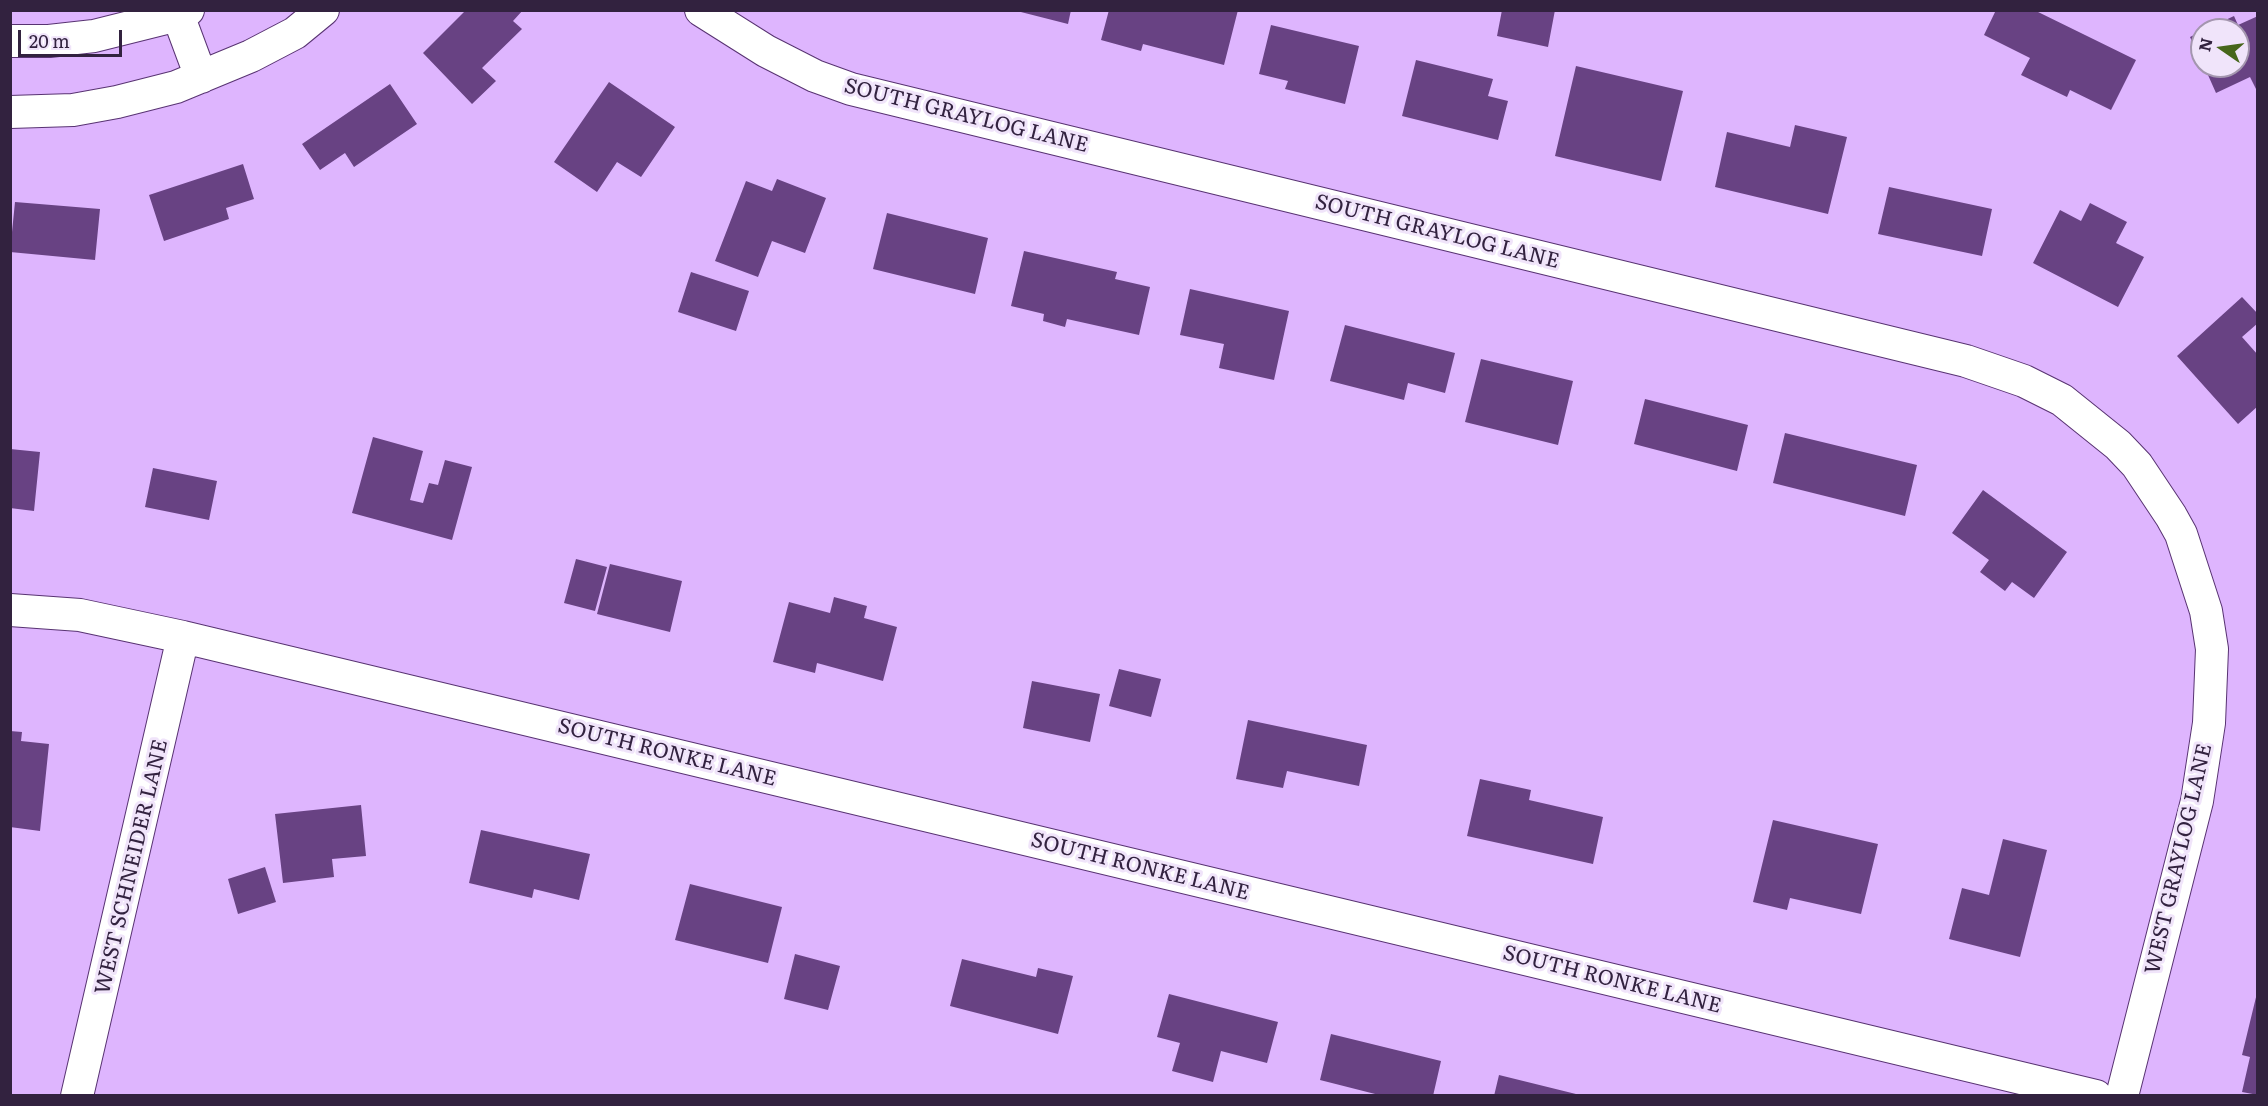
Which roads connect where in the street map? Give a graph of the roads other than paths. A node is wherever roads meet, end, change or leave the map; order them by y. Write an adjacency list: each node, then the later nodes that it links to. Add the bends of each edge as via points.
1 (323, 10): 5 (street, via 295,33)
2 (701, 10): 7 (street, SOUTH GRAYLOG LANE, via 766,51 814,76 851,89 1966,361 2024,381 2062,400 2118,445)
3 (183, 13): 4 (street, via 94,36); 5 (street)
4 (10, 41)
5 (201, 76): 6 (street, via 176,87 117,102 73,110)
6 (10, 112)
7 (2151, 487): 12 (street, WEST GRAYLOG LANE, via 2181,534 2206,611 2212,649 2209,723 2197,801)
8 (10, 610): 9 (street, SOUTH RONKE LANE, via 80,615)
9 (183, 637): 10 (street, WEST SCHNEIDER LANE); 11 (street, SOUTH RONKE LANE)
10 (77, 1095)
11 (2096, 1095)
12 (2122, 1095)

